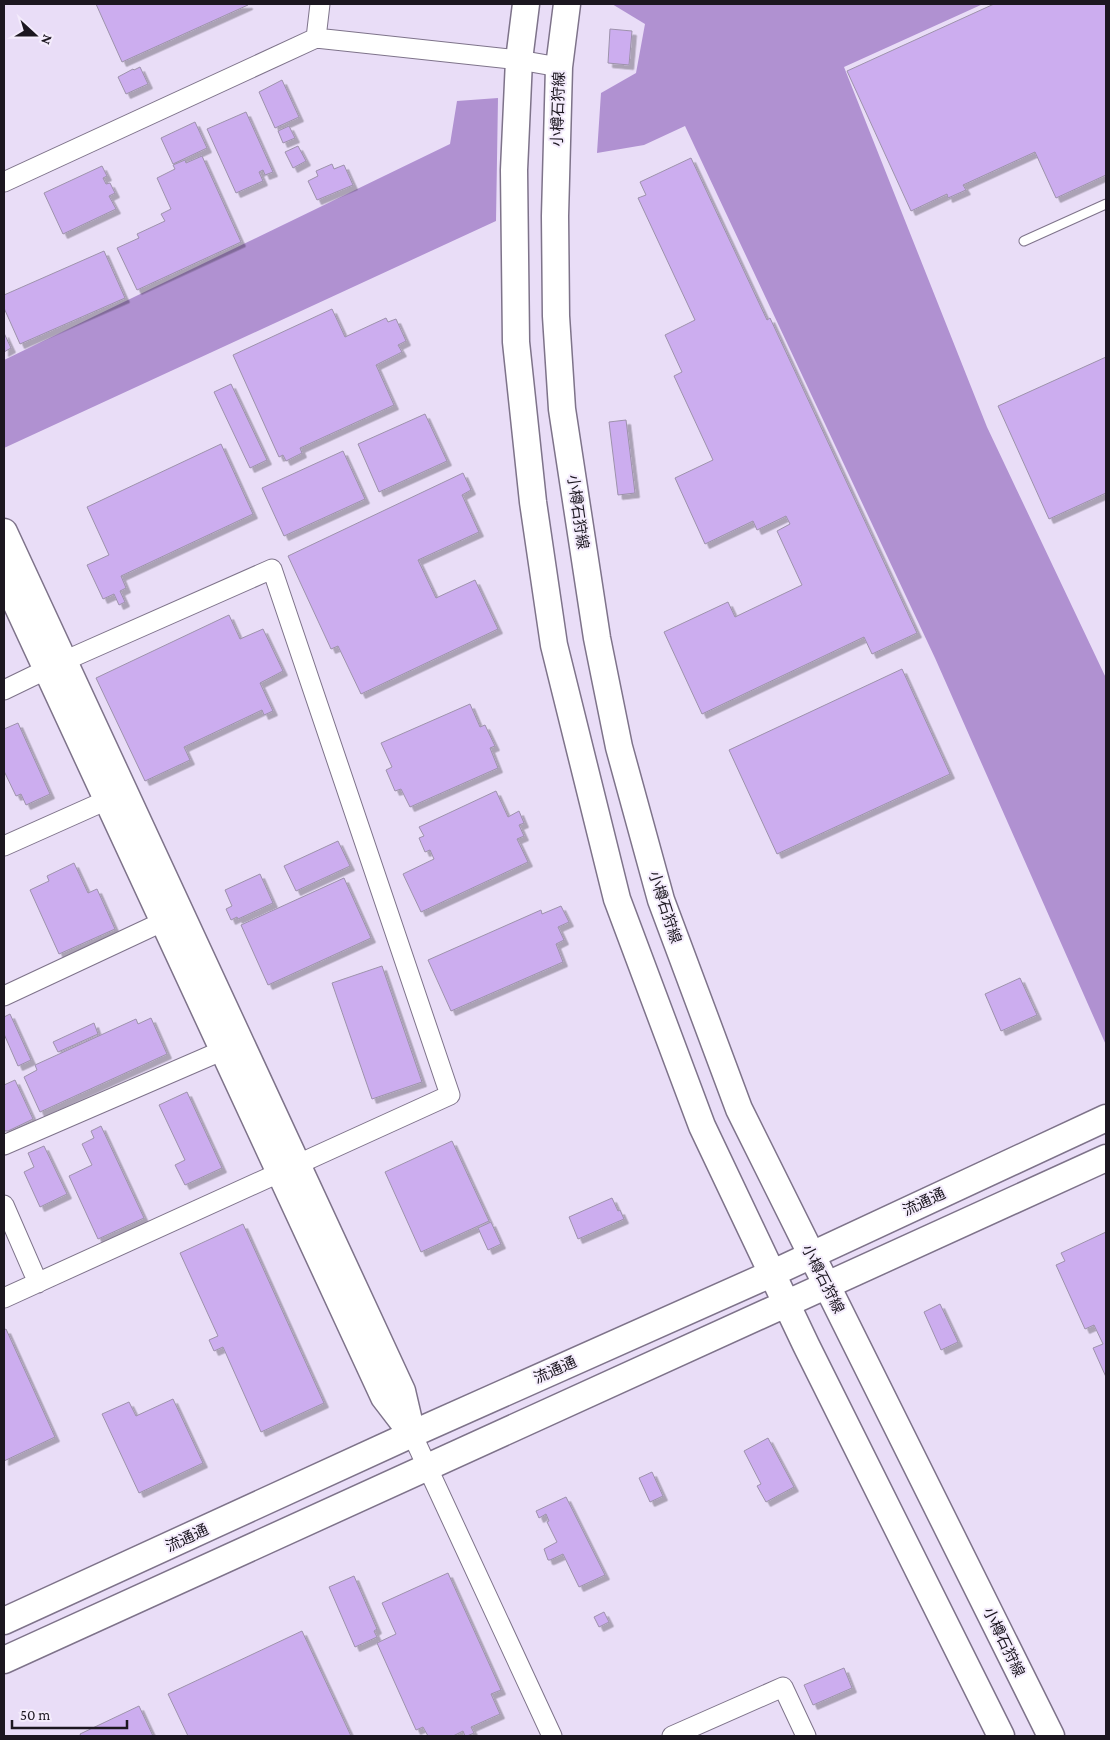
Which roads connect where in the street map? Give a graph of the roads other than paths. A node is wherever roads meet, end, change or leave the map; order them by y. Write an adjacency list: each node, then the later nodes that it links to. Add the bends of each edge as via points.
1 (320, 4): 4 (street)
2 (526, 4): 5 (main road)
3 (567, 4): 6 (main road, 小樽石狩線)
4 (316, 38): 5 (street); 7 (street)
5 (519, 60): 6 (street); 25 (main road, via 514,170 516,342 533,502 554,645 617,899 702,1126)
6 (559, 67): 24 (main road, 小樽石狩線, via 555,216 562,409 597,638 619,747 661,900 732,1091)
7 (4, 182)
8 (1106, 204): 9 (lane)
9 (1024, 241)
10 (4, 532): 12 (main road)
11 (4, 577): 12 (main road)
12 (55, 666): 13 (street); 14 (main road); 22 (street, via 272,569 450,1095)
13 (4, 690)
14 (115, 795): 15 (street); 16 (main road)
15 (4, 846)
16 (172, 918): 17 (street); 18 (main road)
17 (4, 996)
18 (232, 1047): 20 (street); 22 (main road)
19 (1106, 1118): 24 (main road, 流通通)
20 (4, 1145)
21 (1106, 1158): 27 (main road)
22 (288, 1168): 26 (street); 30 (main road, via 402,1391)
23 (4, 1205): 26 (street)
24 (811, 1254): 25 (main road, 流通通); 27 (main road, 小樽石狩線)
25 (773, 1273): 29 (main road); 30 (main road, 流通通)
26 (38, 1283): 28 (street)
27 (827, 1286): 29 (main road); 38 (main road, 小樽石狩線)
28 (4, 1298)
29 (786, 1303): 31 (main road); 37 (main road)
30 (412, 1434): 31 (street); 32 (main road, 流通通)
31 (429, 1467): 33 (main road); 34 (street)
32 (4, 1621)
33 (4, 1660)
34 (552, 1736)
35 (672, 1736): 36 (street, via 783,1687)
36 (806, 1736)
37 (1000, 1736)
38 (1051, 1736)

